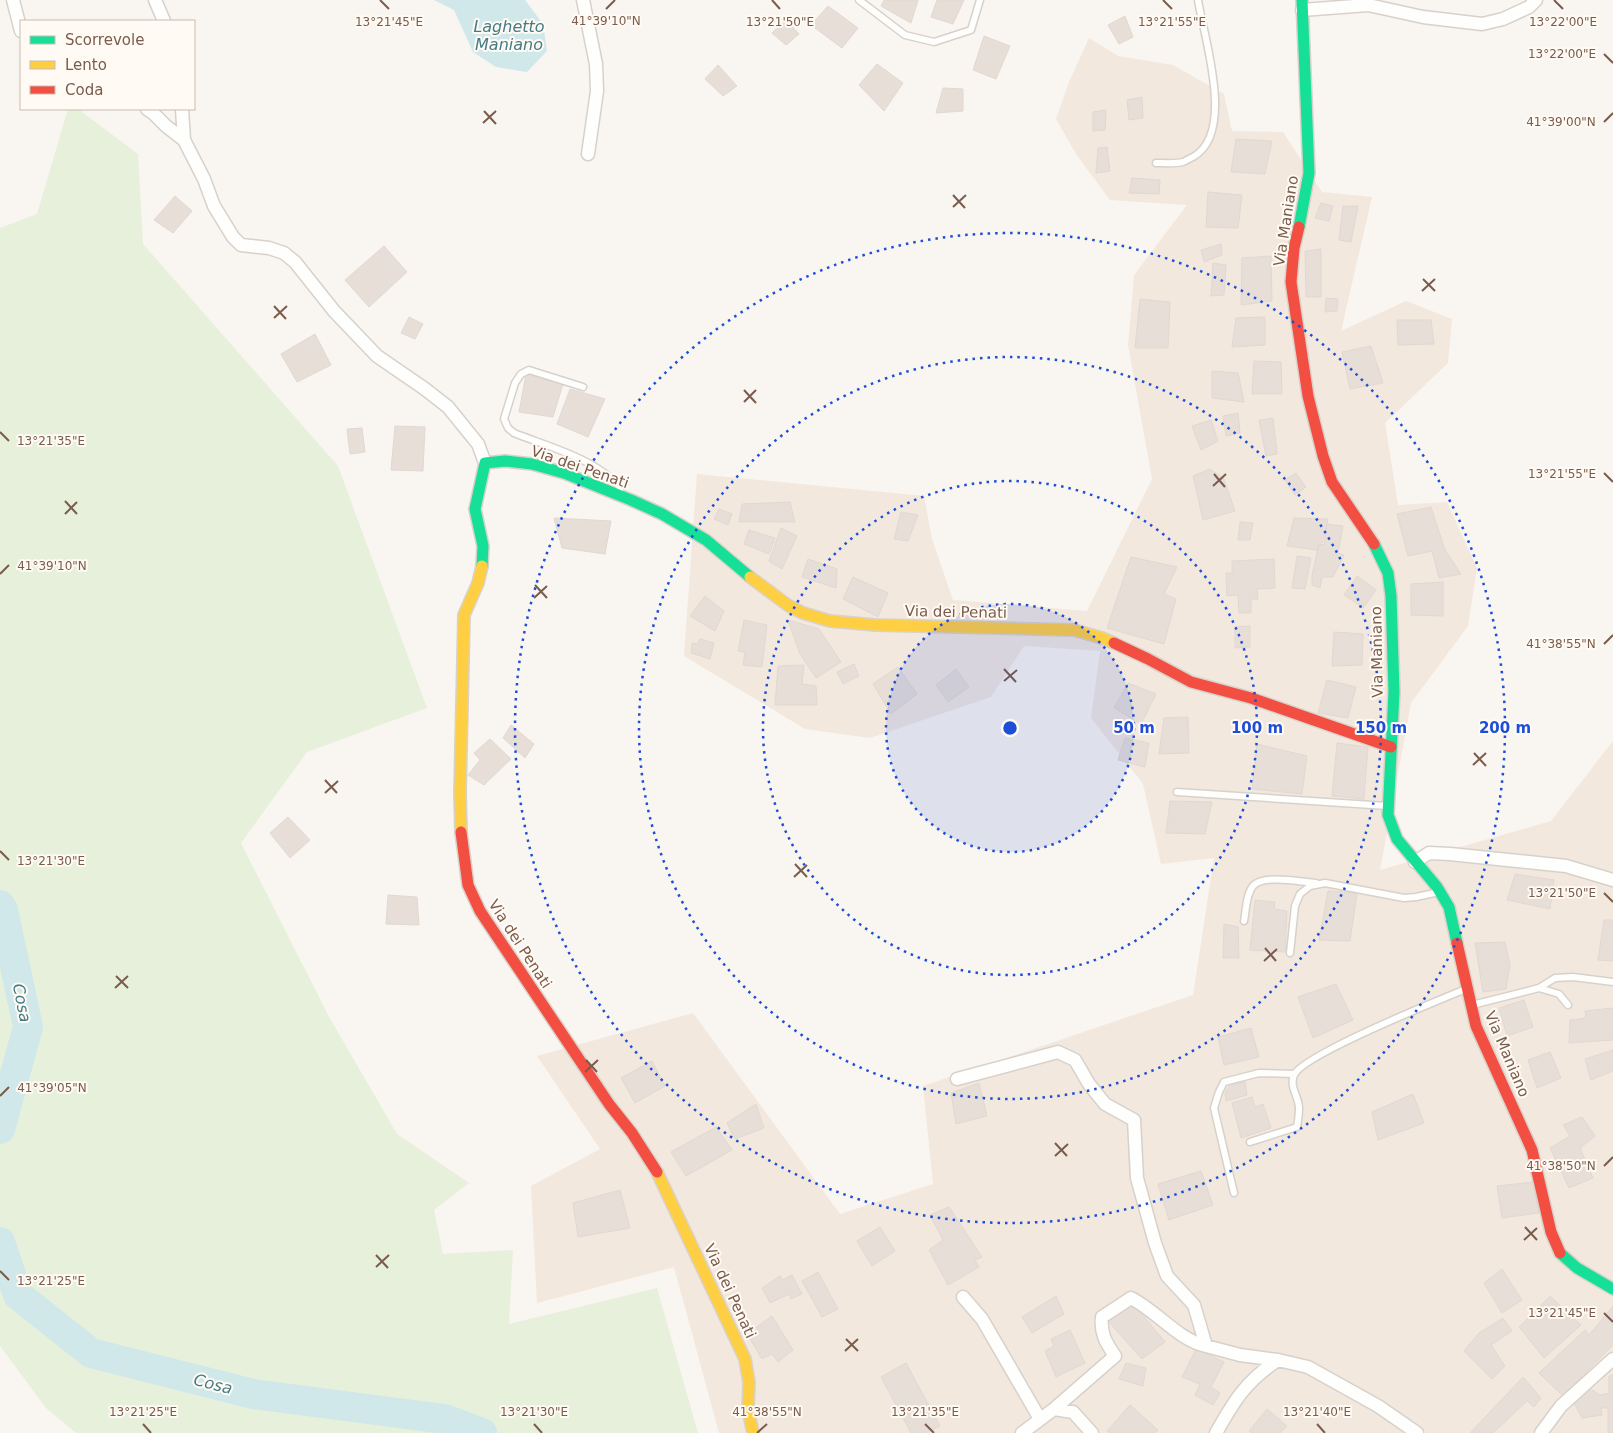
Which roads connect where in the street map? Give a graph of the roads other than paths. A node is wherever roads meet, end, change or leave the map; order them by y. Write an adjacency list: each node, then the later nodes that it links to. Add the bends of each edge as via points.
1 (13, 0): 10 (street)
2 (156, 0): 9 (street)
3 (583, 0): 14 (street, via 596,64 597,91)
4 (859, 0): 5 (lane, via 904,35 934,42 971,30)
5 (980, 0)
6 (1198, 0): 15 (lane, via 1212,64 1214,129 1209,142 1198,154 1184,162)
7 (1536, 0): 8 (street, via 1529,7 1503,19 1482,24 1423,17 1368,5)
8 (1302, 5): 19 (street, Via Maniano, via 1309,173 1294,248 1291,282 1308,396 1323,456 1332,482 1376,547 1388,573 1394,692)
9 (164, 20)
10 (20, 27)
11 (149, 110): 13 (street)
12 (182, 110): 13 (street)
13 (184, 140): 17 (street, via 214,206 233,237 241,245 269,248 284,253 295,262 334,311 377,356 448,407 478,444)
14 (588, 154)
15 (1156, 163)
16 (583, 387): 18 (lane, via 530,370 521,374 515,383 504,419 514,433 597,469 620,487)
17 (485, 463): 18 (street, Via dei Penati, via 520,462); 44 (street, Via dei Penati, via 475,509 483,546 482,566 464,615 460,793 462,845 468,885 480,912 662,1180 744,1359)
18 (620, 494): 19 (street, Via dei Penati, via 706,540 772,595 803,614 842,624 1074,630 1102,638 1191,682 1251,698)
19 (1392, 747): 21 (street, Via Maniano)
20 (1177, 792): 21 (lane)
21 (1389, 806): 22 (street, Via Maniano, via 1388,815 1396,839)
22 (1415, 862): 23 (street, via 1429,853 1450,854 1566,866); 25 (street, Via Maniano)
23 (1613, 880)
24 (1325, 884): 25 (lane, via 1404,898); 26 (lane, via 1265,879 1253,886); 27 (lane, via 1310,886 1300,894 1295,906)
25 (1440, 892): 30 (street, Via Maniano, via 1449,907)
26 (1244, 921)
27 (1290, 953)
28 (1613, 982): 29 (lane, via 1555,978)
29 (1539, 988): 31 (lane, via 1559,994); 32 (lane)
30 (1466, 989): 32 (street, Via Maniano); 33 (lane, via 1373,1029 1304,1064)
31 (1568, 1005)
32 (1471, 1006): 37 (street, Via Maniano, via 1476,1026 1532,1150 1559,1253)
33 (1294, 1074): 35 (lane, via 1293,1086 1299,1106 1297,1127); 36 (lane, via 1259,1073 1224,1082 1219,1092 1214,1108)
34 (957, 1079): 39 (street, via 1058,1052 1074,1060 1105,1104 1134,1120 1137,1178 1155,1243 1167,1276 1194,1305)
35 (1250, 1142)
36 (1234, 1194)
37 (1613, 1289)
38 (963, 1297): 43 (street, via 982,1319)
39 (1206, 1346): 41 (street); 42 (street, via 1193,1343 1131,1298 1102,1317 1101,1329 1115,1356)
40 (1613, 1359): 49 (street, via 1561,1406)
41 (1278, 1360): 47 (street, via 1260,1372 1236,1397); 48 (street, via 1308,1367 1378,1406)
42 (1054, 1409): 43 (street); 46 (street, via 1073,1412)
43 (1040, 1419): 45 (street)
44 (753, 1433)
45 (1022, 1433)
46 (1092, 1433)
47 (1216, 1433)
48 (1417, 1433)
49 (1541, 1433)

